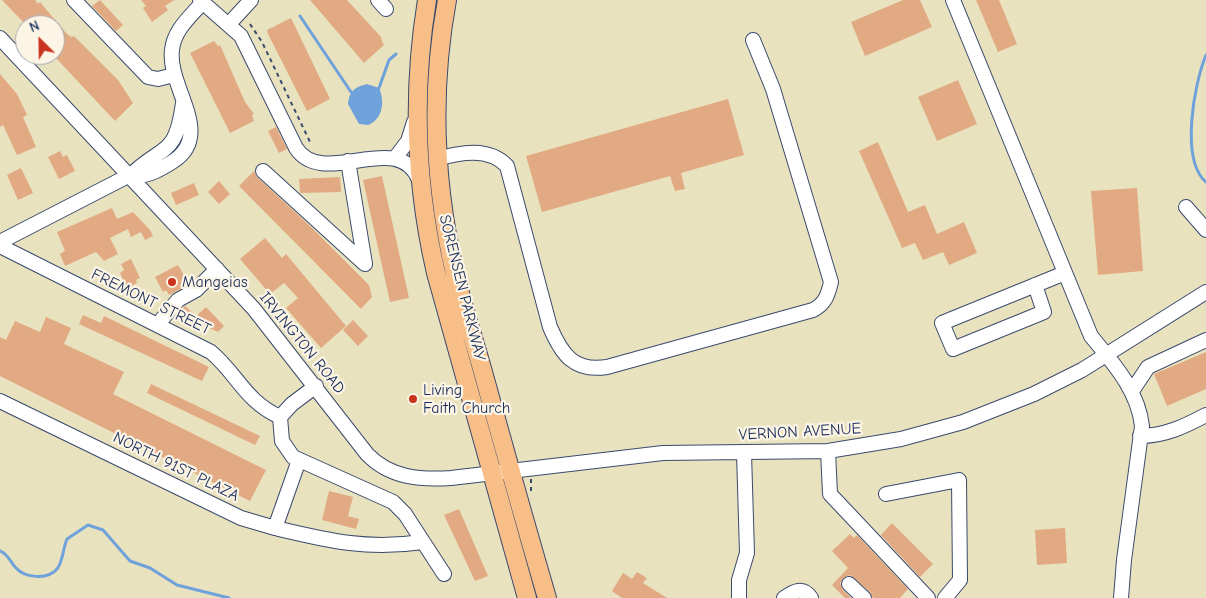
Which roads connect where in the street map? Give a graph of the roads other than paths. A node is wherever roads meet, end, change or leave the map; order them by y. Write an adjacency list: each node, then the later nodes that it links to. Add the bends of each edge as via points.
1 (74, 0): 10 (street, via 148,77 158,79)
2 (252, 0): 7 (street)
3 (427, 0): 11 (main road, SORENSEN PARKWAY)
4 (447, 0): 13 (main road, SORENSEN PARKWAY, via 436,87)
5 (953, 0): 23 (street)
6 (201, 1): 7 (street); 10 (street, via 174,40 171,59)
7 (229, 24): 14 (street, via 241,36 300,155 319,163)
8 (0, 38): 16 (street, IRVINGTON ROAD)
9 (753, 40): 13 (street, via 773,89 831,282 825,300 813,310 607,367 593,369 577,364 558,346 550,327 508,166 500,158 474,152)
10 (174, 75): 16 (street, via 183,101 173,142)
11 (416, 114): 12 (street, via 408,141); 17 (main road, SORENSEN PARKWAY)
12 (395, 158): 14 (street); 17 (street, via 414,168)
13 (437, 159): 38 (main road, SORENSEN PARKWAY, via 441,202 456,275)
14 (348, 161): 15 (street, via 365,264)
15 (263, 172)
16 (129, 177): 20 (street); 22 (street, IRVINGTON ROAD)
17 (420, 183): 39 (main road, SORENSEN PARKWAY, via 436,273)
18 (1186, 207): 19 (street)
19 (1206, 230)
20 (0, 242)
21 (0, 246): 26 (street, FREMONT STREET)
22 (217, 269): 26 (street, via 196,290 178,300); 29 (street, IRVINGTON ROAD, via 266,323)
23 (1065, 273): 24 (street); 28 (street, via 1091,336)
24 (1035, 285): 24 (street, via 942,323 953,349 1044,312)
25 (1206, 292): 28 (street, VERNON AVENUE)
26 (158, 324): 33 (street, FREMONT STREET, via 211,352 258,404)
27 (1206, 340): 30 (street, via 1148,367)
28 (1106, 355): 30 (street); 35 (street, VERNON AVENUE, via 1034,394 963,422 901,439)
29 (316, 386): 33 (street); 39 (street, IRVINGTON ROAD, via 361,447 384,469 427,479)
30 (1132, 391): 34 (street, via 1141,413)
31 (0, 401): 41 (street, NORTH 91ST PLAZA, via 241,518)
32 (1206, 415): 34 (street, via 1181,428)
33 (280, 417): 37 (street, via 282,441 288,452)
34 (1140, 436): 53 (street)
35 (828, 451): 36 (street, VERNON AVENUE); 45 (street, via 830,494)
36 (744, 453): 38 (street, VERNON AVENUE, via 663,453); 48 (street, via 748,553 740,580)
37 (299, 460): 41 (street); 42 (street, via 393,502)
38 (510, 470): 39 (street, IRVINGTON ROAD); 47 (main road, SORENSEN PARKWAY)
39 (492, 472): 46 (main road, SORENSEN PARKWAY)
40 (886, 494): 52 (street, via 959,480 960,580)
41 (275, 528): 42 (street, NORTH 91ST PLAZA, via 335,543 392,546)
42 (423, 542): 43 (street)
43 (444, 574)
44 (849, 584): 51 (street)
45 (923, 596)
46 (527, 598)
47 (547, 598)
48 (739, 598)
49 (784, 598): 50 (street, via 801,590)
50 (811, 598)
51 (864, 598)
52 (945, 598)
53 (1121, 598)

